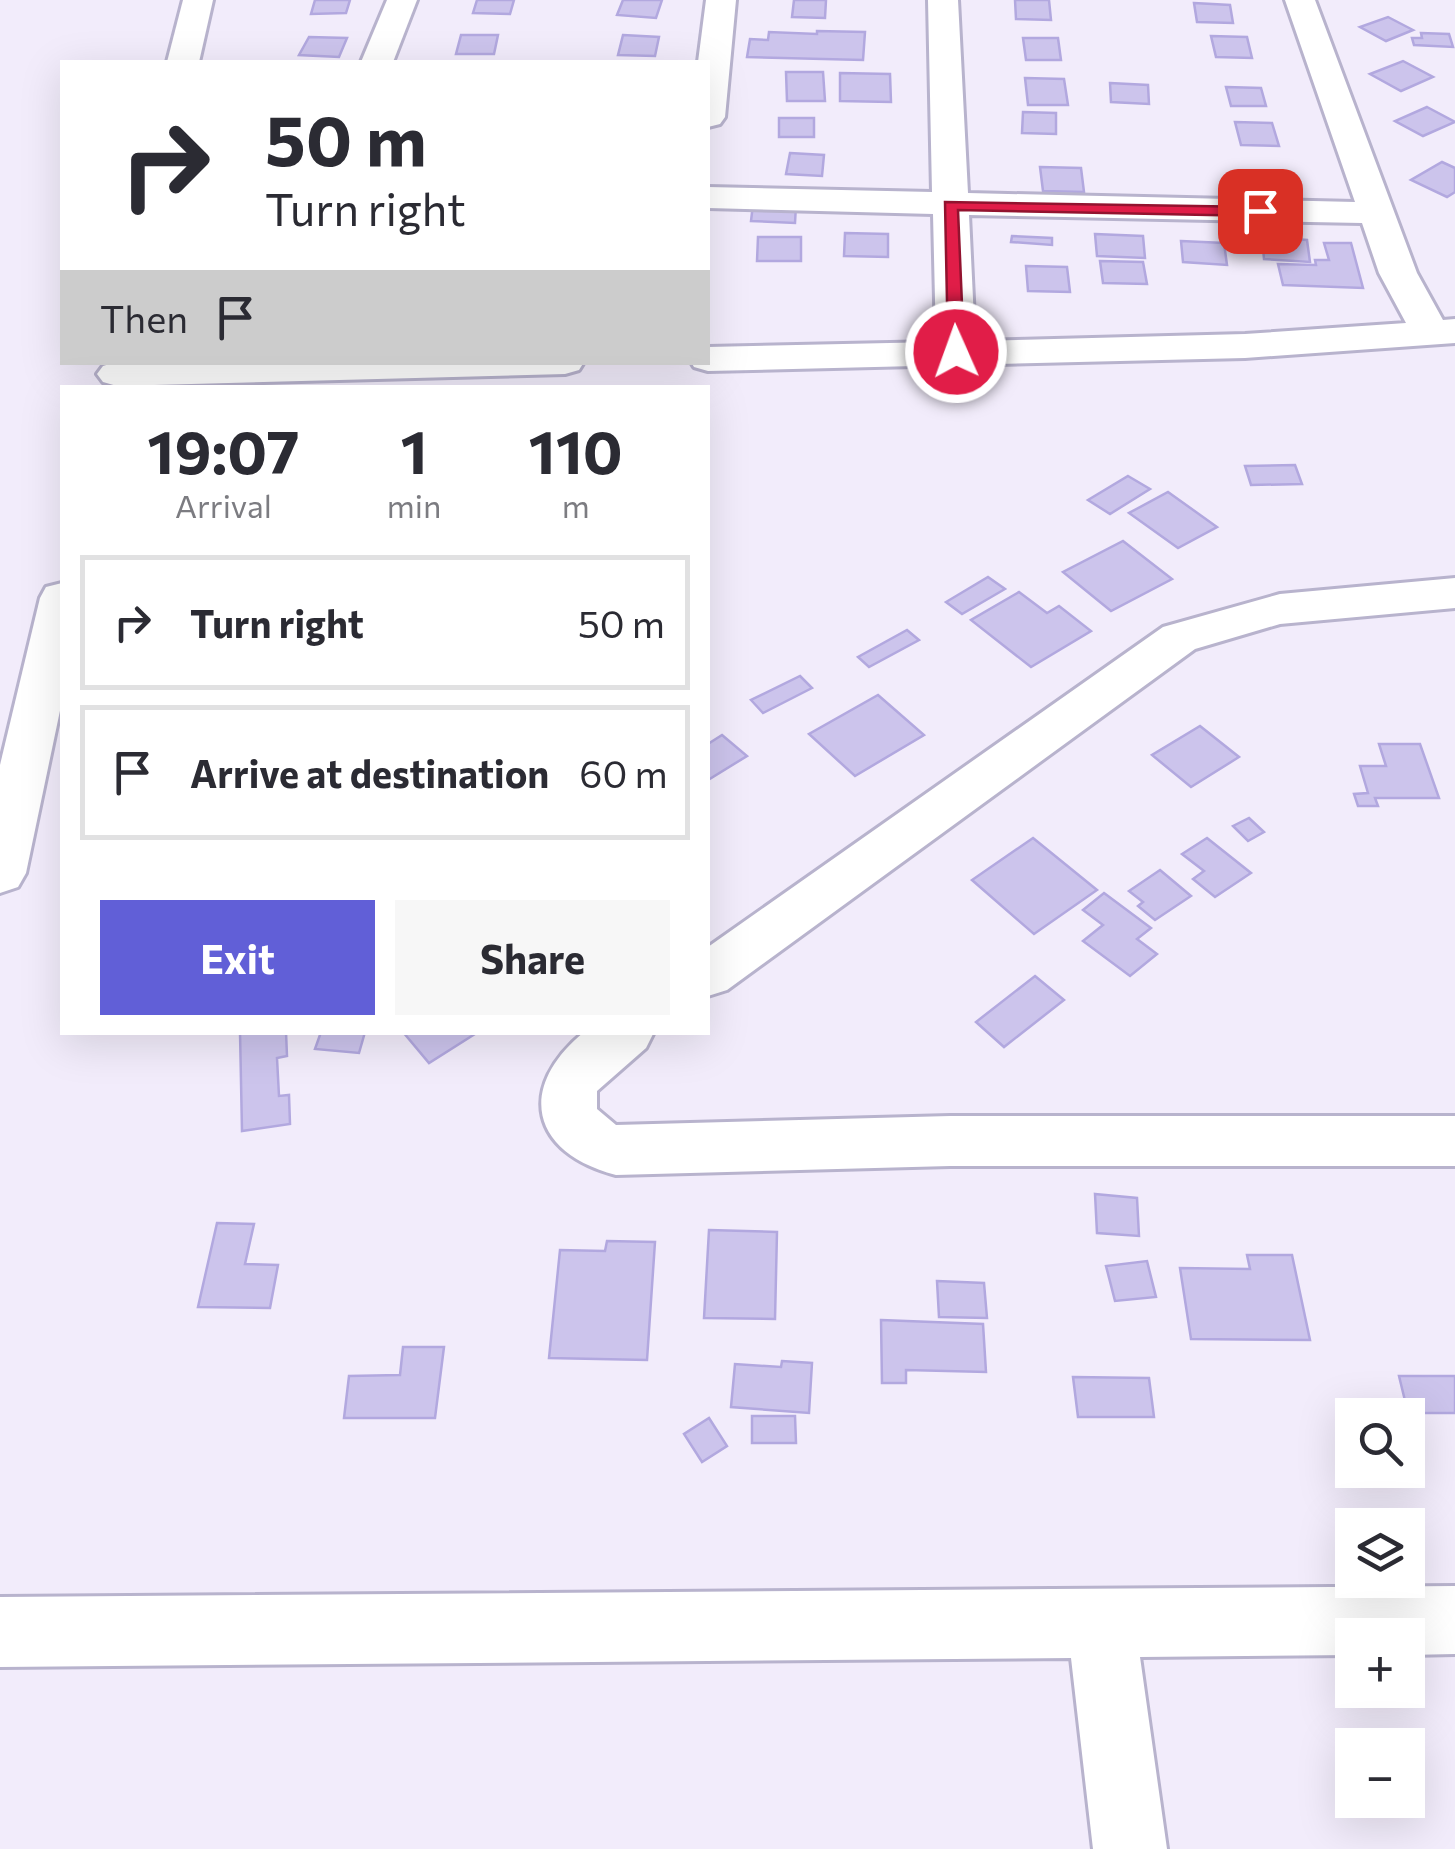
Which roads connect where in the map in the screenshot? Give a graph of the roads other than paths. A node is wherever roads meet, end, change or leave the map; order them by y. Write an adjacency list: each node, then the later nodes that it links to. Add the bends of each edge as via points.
1 (198, 0): 6 (street)
2 (402, 0): 7 (street)
3 (720, 0): 8 (street)
4 (943, 0): 10 (street)
5 (1300, 0): 11 (street)
6 (183, 60)
7 (378, 60)
8 (710, 97)
9 (710, 198): 10 (street)
10 (950, 205): 11 (street); 13 (street)
11 (1376, 214): 12 (street, via 1398,273)
12 (1443, 332): 13 (street, via 1245,346)
13 (956, 352): 14 (street)
14 (710, 359)
15 (204, 365): 18 (street)
16 (463, 365): 18 (street, via 293,370)
17 (116, 375): 18 (street)
18 (251, 379)
19 (1455, 593): 22 (street, via 1272,609 1180,638)
20 (60, 606): 21 (street)
21 (2, 851)
22 (710, 974)
23 (623, 1035): 24 (street, via 575,1076 568,1094 579,1130 616,1150 970,1141)
24 (1455, 1141)
25 (1455, 1620): 26 (street)
26 (1101, 1622): 27 (street); 28 (street)
27 (0, 1632)
28 (1130, 1849)

